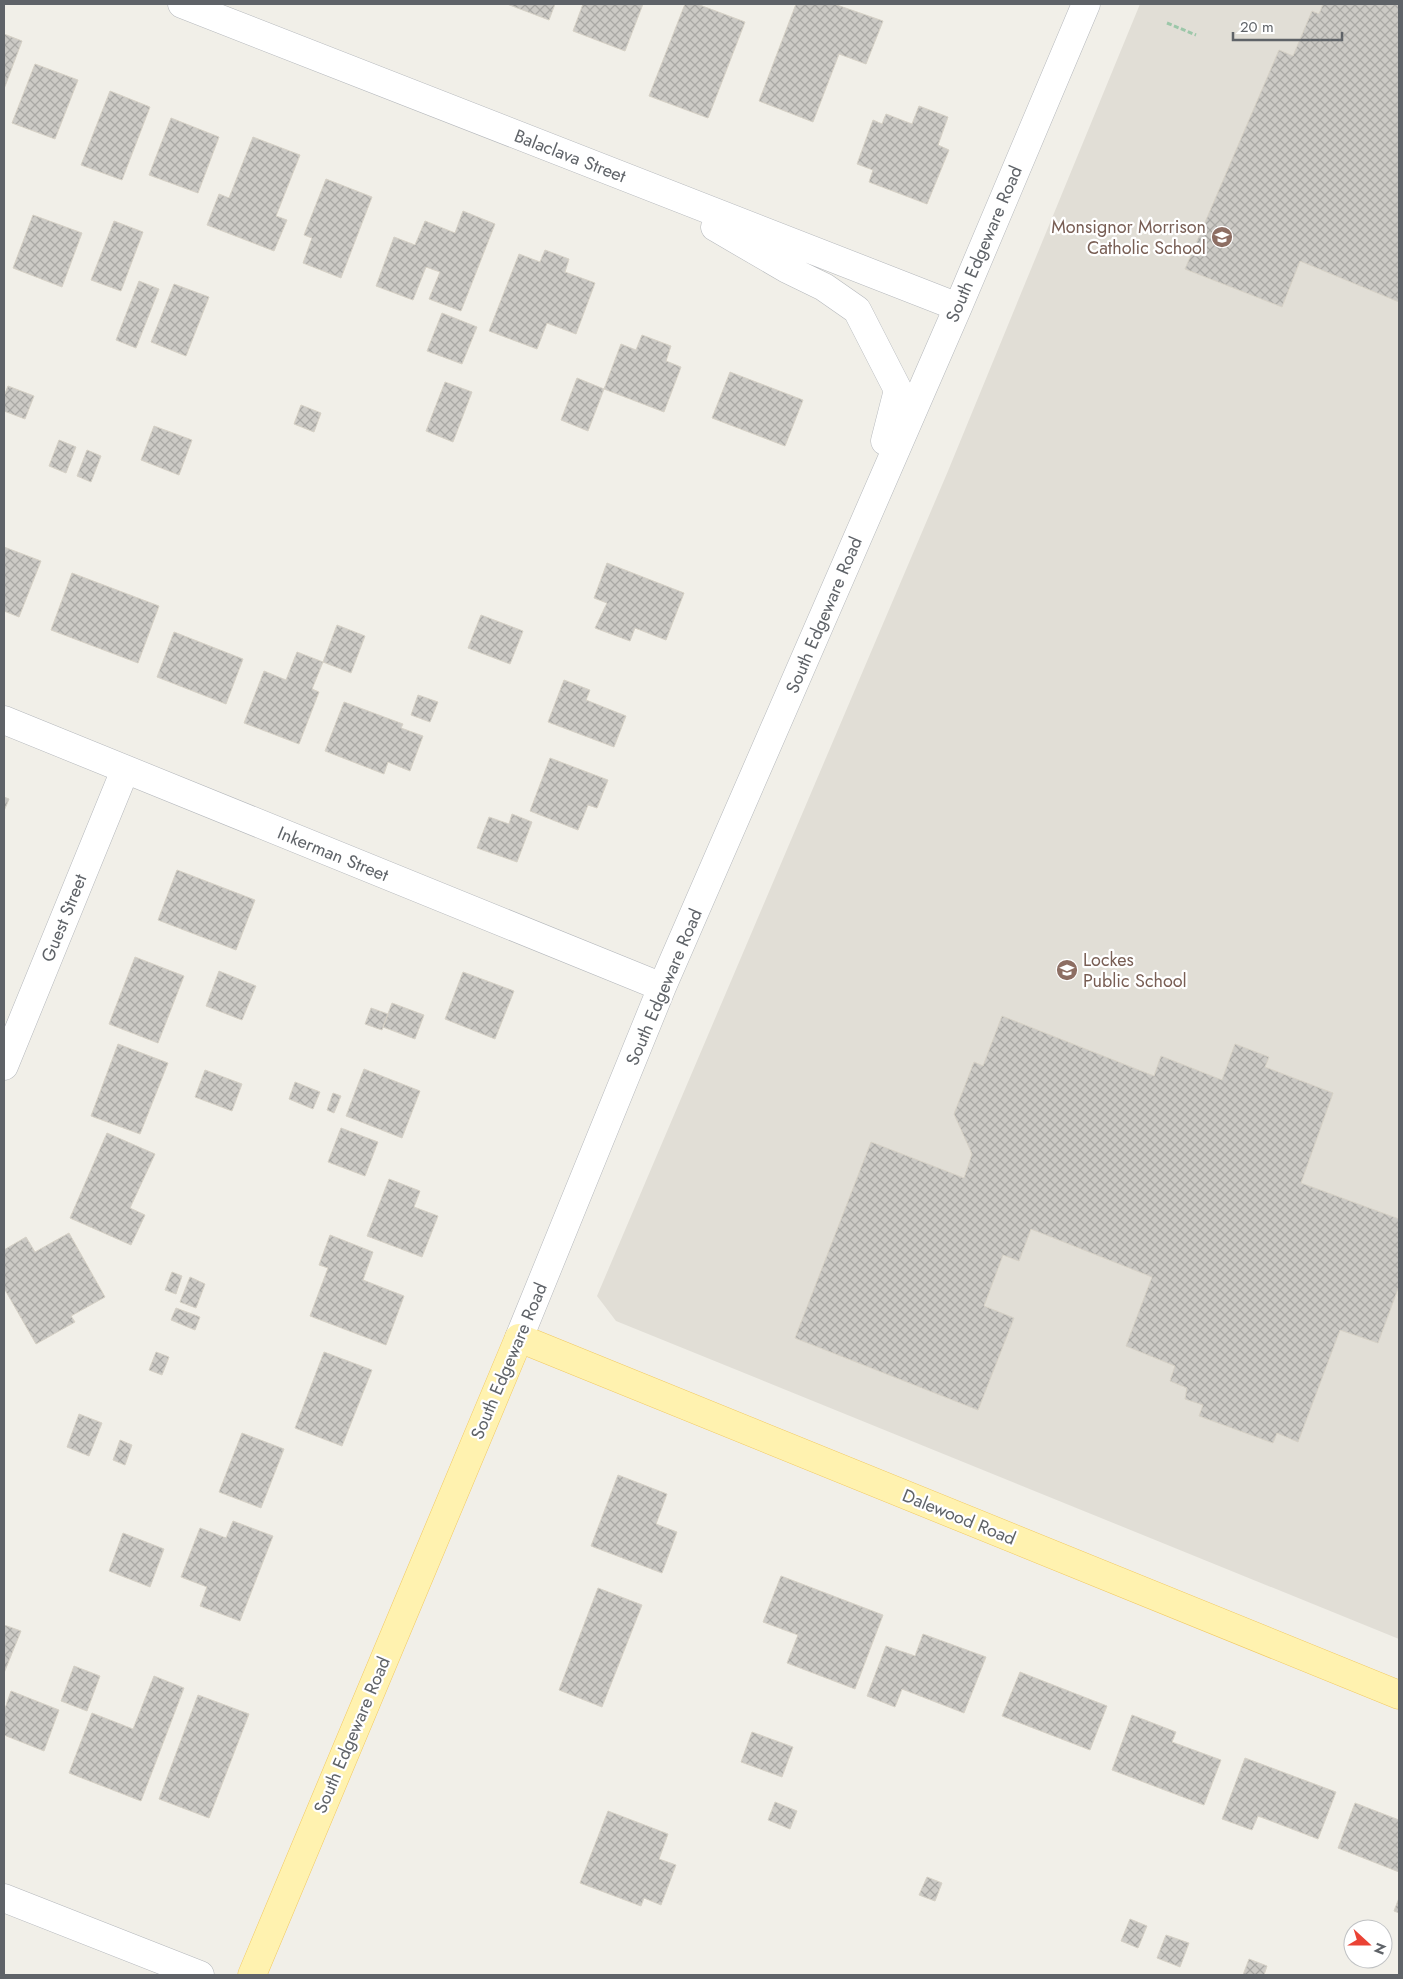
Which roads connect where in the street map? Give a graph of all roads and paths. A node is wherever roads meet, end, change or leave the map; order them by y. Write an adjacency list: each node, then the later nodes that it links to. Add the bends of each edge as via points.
1 (182, 4): 5 (street, Balaclava Street)
2 (1086, 4): 6 (street, South Edgeware Road)
3 (1167, 23): 4 (path)
4 (1196, 36)
5 (636, 182): 6 (street, Balaclava Street); 7 (street, via 824,287 857,310 898,390)
6 (958, 308): 7 (street, South Edgeware Road)
7 (860, 530): 10 (street, South Edgeware Road)
8 (4, 720): 9 (street, Inkerman Street)
9 (125, 770): 10 (street, Inkerman Street); 11 (street, Guest Street)
10 (662, 987): 12 (street, South Edgeware Road)
11 (4, 1066)
12 (519, 1338): 13 (main road, Dalewood Road); 16 (main road, South Edgeware Road)
13 (1399, 1695)
14 (4, 1898): 15 (street)
15 (200, 1975)
16 (252, 1975)

